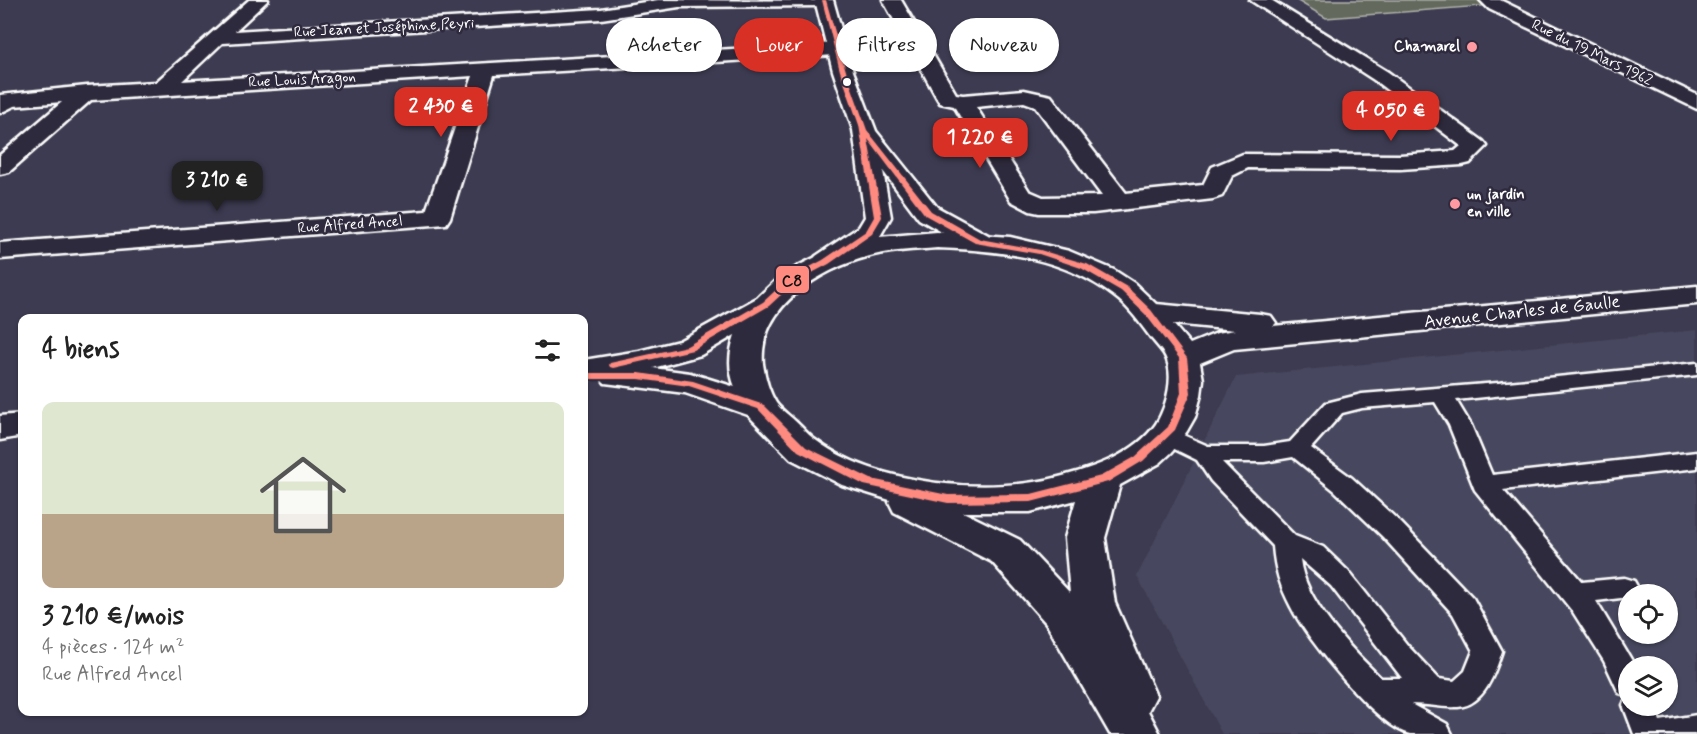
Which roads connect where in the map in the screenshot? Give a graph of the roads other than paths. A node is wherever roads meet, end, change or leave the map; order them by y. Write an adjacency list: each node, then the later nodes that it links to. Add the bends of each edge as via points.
1 (259, 0): 8 (street)
2 (549, 0): 7 (street)
3 (824, 0): 7 (street, Rue Jean et Joséphine Peyri, via 679,3); 9 (street)
4 (892, 0): 15 (street, via 948,98)
5 (1259, 0): 19 (street, via 1381,76 1475,146 1462,158 1452,159 1243,161 1221,172 1213,191)
6 (1489, 0): 16 (street, Rue du 19 Mars 1962)
7 (540, 19): 8 (street, Rue Jean et Joséphine Peyri)
8 (216, 38): 12 (street)
9 (836, 49): 10 (street, Rue Louis Aragon)
10 (485, 70): 12 (street, Rue Louis Aragon); 21 (street, Rue Alfred Ancel, via 437,218)
11 (844, 72): 17 (street)
12 (162, 88): 13 (street, Rue Louis Aragon)
13 (87, 92): 14 (street, Rue Louis Aragon); 18 (street)
14 (4, 96)
15 (962, 102): 19 (street, via 1024,96 1043,101); 19 (street, via 1020,196 1039,205)
16 (1697, 103)
17 (864, 129): 20 (street, via 928,213); 22 (street, via 878,216 868,232)
18 (0, 167)
19 (1119, 202)
20 (978, 241): 22 (street, via 898,243); 25 (street, via 1040,252 1084,266 1124,289)
21 (0, 251)
22 (826, 262): 24 (street, via 792,280)
23 (1697, 295): 26 (street, Avenue Charles de Gaulle)
24 (766, 304): 28 (street, via 690,348); 32 (street, via 748,335 746,370)
25 (1148, 312): 26 (street, Avenue Charles de Gaulle); 27 (street)
26 (1346, 329): 27 (street, Avenue Charles de Gaulle, via 1228,340)
27 (1183, 358): 35 (street, via 1186,393)
28 (588, 369)
29 (1697, 369): 31 (lane)
30 (588, 376): 32 (street, via 639,376 690,383)
31 (1442, 395): 36 (lane, via 1362,401 1334,408); 41 (lane, via 1460,425)
32 (761, 407): 40 (street, via 802,449)
33 (18, 426): 34 (street)
34 (0, 428)
35 (1166, 436): 37 (lane); 39 (street, via 1139,459)
36 (1297, 449): 37 (lane, via 1264,454); 47 (lane, via 1343,484 1392,530 1463,606 1488,651 1477,679 1459,694)
37 (1205, 454): 42 (lane, via 1219,475)
38 (1697, 460): 41 (lane)
39 (1104, 478): 40 (street, via 1031,498 948,499); 51 (street, via 1085,538 1093,603)
40 (868, 482): 50 (street, via 1006,551 1060,611)
41 (1484, 484): 44 (lane)
42 (1286, 543): 46 (lane, via 1288,570 1304,606 1348,664); 47 (lane, via 1314,554 1340,579)
43 (1618, 589): 44 (lane)
44 (1576, 593): 45 (lane)
45 (1618, 659)
46 (1375, 691): 47 (lane); 52 (lane, via 1390,707)
47 (1431, 691)
48 (1643, 716): 53 (lane)
49 (1697, 729): 54 (lane)
50 (1136, 734)
51 (1148, 734)
52 (1436, 734)
53 (1650, 734)
54 (1662, 734)

